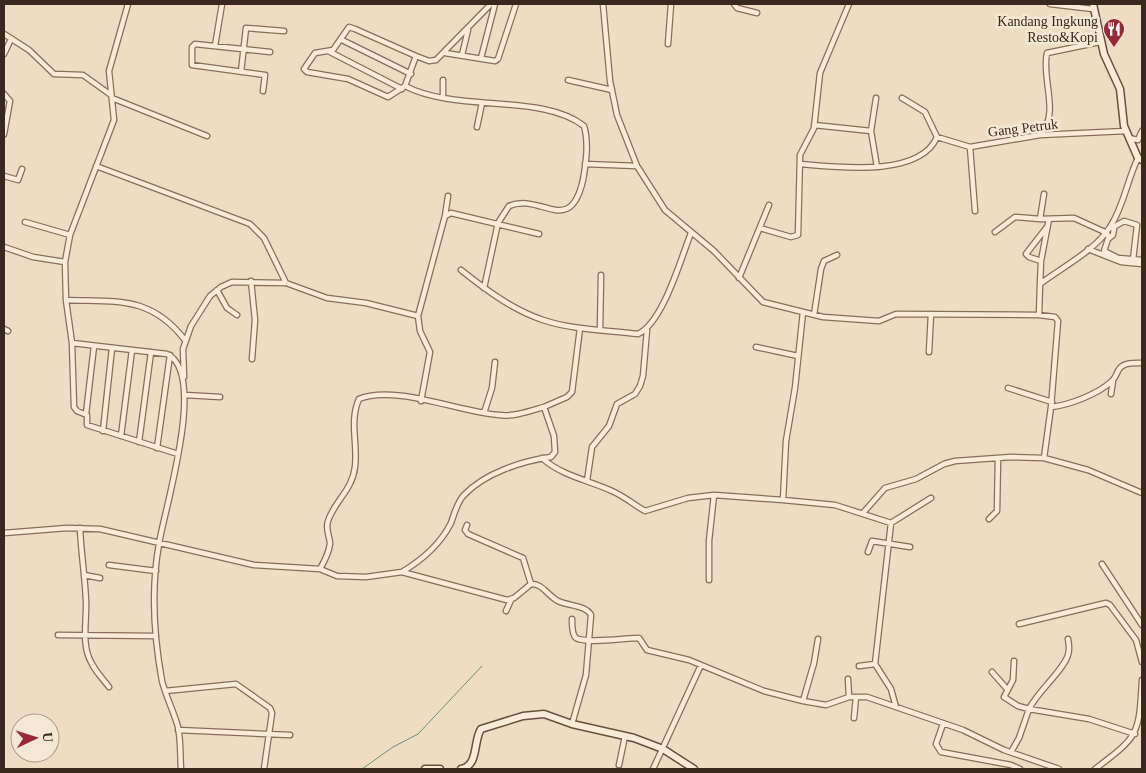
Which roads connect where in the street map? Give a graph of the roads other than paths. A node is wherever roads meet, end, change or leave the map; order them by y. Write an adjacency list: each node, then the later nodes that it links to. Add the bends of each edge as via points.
1 (128, 4): 30 (street)
2 (222, 4): 19 (street)
3 (493, 4): 12 (street); 27 (street)
4 (516, 4): 27 (street, via 500,57 495,61)
5 (603, 4): 35 (street)
6 (672, 4): 18 (street)
7 (734, 4): 11 (street)
8 (850, 4): 43 (street, via 820,73)
9 (1050, 4): 10 (street)
10 (1093, 6): 17 (street)
11 (757, 14)
12 (468, 29): 23 (street); 25 (street)
13 (284, 31): 20 (street, via 246,28)
14 (4, 34): 15 (street)
15 (11, 39): 24 (street); 33 (street, via 29,50 57,76 79,74)
16 (342, 40): 22 (street); 26 (street, via 349,27); 29 (street)
17 (1100, 42): 46 (street, via 1120,89); 49 (street, via 1047,53 1050,117)
18 (668, 44)
19 (215, 46): 20 (street); 28 (street, via 193,44 191,64)
20 (243, 49): 21 (street); 28 (street)
21 (270, 52)
22 (330, 52): 34 (street); 34 (street, via 315,53 304,70 348,79 385,97)
23 (445, 53): 25 (street); 26 (street, via 432,61)
24 (4, 54)
25 (462, 55): 27 (street)
26 (416, 56): 29 (street)
27 (481, 58)
28 (241, 72): 36 (street, via 265,74)
29 (411, 74): 34 (street)
30 (109, 78): 33 (street); 38 (street)
31 (443, 80): 39 (street)
32 (568, 80): 35 (street)
33 (99, 88): 38 (street)
34 (404, 88): 39 (street)
35 (612, 90): 58 (street, via 617,116)
36 (264, 91)
37 (4, 94): 48 (street, via 10,101)
38 (112, 96): 50 (street); 57 (street, via 114,120)
39 (443, 98): 42 (street)
40 (876, 98): 45 (street)
41 (902, 98): 51 (street, via 925,112)
42 (482, 103): 44 (street); 55 (street, via 548,110 577,120 586,133)
43 (814, 125): 45 (street); 56 (street, via 802,147)
44 (477, 127)
45 (871, 131): 59 (street)
46 (1126, 131): 49 (street, Gang Petruk); 52 (street)
47 (1142, 132): 52 (street, via 1138,140)
48 (4, 134)
49 (1040, 135): 53 (street, Gang Petruk)
50 (207, 136)
51 (937, 137): 53 (street, Gang Petruk); 59 (street, via 933,147 900,163)
52 (1129, 138): 54 (street)
53 (970, 147): 65 (street)
54 (1140, 159): 74 (street)
55 (585, 164): 58 (street); 70 (street, via 579,196 570,208 561,210 514,204 505,210)
56 (800, 164): 59 (street); 73 (street, via 798,234 791,237)
57 (96, 166): 79 (street); 93 (street, via 250,224 264,238)
58 (637, 166): 77 (street, via 665,210)
59 (877, 167)
60 (22, 169): 61 (street, via 18,180)
61 (4, 176)
62 (1044, 194): 67 (street)
63 (448, 196): 66 (street)
64 (769, 206): 73 (street)
65 (975, 211)
66 (445, 216): 70 (street, via 451,213); 103 (street)
67 (1040, 219): 68 (street); 75 (street, via 1014,217)
68 (1049, 219): 72 (street); 76 (street, via 1074,218)
69 (25, 222): 79 (street)
70 (498, 223): 78 (street); 95 (street)
71 (1140, 225): 74 (street, via 1122,221); 84 (street)
72 (1047, 227): 86 (street); 86 (street, via 1026,254)
73 (760, 228): 91 (street)
74 (1112, 228): 76 (street); 80 (street, via 1113,235)
75 (995, 232)
76 (1106, 232): 80 (street); 82 (street)
77 (691, 233): 91 (street, via 714,251); 106 (street, via 674,281)
78 (539, 234)
79 (70, 235): 87 (street)
80 (1109, 238): 84 (street, via 1104,251 1118,258)
81 (4, 247): 87 (street, via 33,257)
82 (1088, 248): 88 (street, via 1116,260); 94 (street)
83 (837, 255): 101 (street, via 824,261)
84 (1133, 260): 85 (street)
85 (1142, 260)
86 (1041, 261): 94 (street)
87 (65, 262): 97 (street)
88 (1142, 264)
89 (461, 270): 95 (street)
90 (601, 275): 105 (street)
91 (739, 278): 98 (street, via 763,302)
92 (251, 281): 93 (street); 96 (street, via 228,283); 117 (street)
93 (286, 283): 103 (street, via 327,298 366,303)
94 (1040, 284): 102 (street)
95 (484, 288): 104 (street, via 543,320)
96 (217, 290): 100 (street, via 227,308); 107 (street, via 196,317)
97 (66, 300): 107 (street, via 138,304 168,322); 108 (street)
98 (802, 312): 101 (street); 116 (street)
99 (930, 314): 101 (street, via 896,314 879,321); 102 (street); 114 (street)
100 (237, 315)
101 (814, 315)
102 (1039, 315): 127 (street, via 1055,317 1058,321)
103 (418, 316): 126 (street, via 420,331 430,352)
104 (580, 328): 105 (street); 128 (street, via 572,392)
105 (600, 330): 106 (street, via 638,334)
106 (647, 330): 139 (street, via 640,386 635,394 618,404 609,426 592,447)
107 (185, 340): 121 (street)
108 (72, 343): 109 (street); 130 (street, via 74,407)
109 (94, 346): 111 (street); 130 (street)
110 (756, 347): 116 (street)
111 (112, 348): 112 (street); 131 (street)
112 (132, 350): 113 (street); 132 (street)
113 (151, 352): 115 (street); 133 (street)
114 (929, 352)
115 (170, 355): 121 (street); 134 (street)
116 (798, 356): 143 (street, via 786,441)
117 (252, 359)
118 (495, 362): 129 (street, via 492,388)
119 (1142, 364): 120 (street, via 1123,366)
120 (1113, 381): 123 (street); 127 (street, via 1071,403)
121 (184, 384): 124 (street)
122 (1008, 388): 127 (street)
123 (1111, 394)
124 (185, 395): 125 (street); 135 (street)
125 (220, 397)
126 (421, 400): 129 (street); 156 (street, via 376,394 359,399 354,428 356,458 353,478 330,517 327,533 330,544)
127 (1051, 404): 138 (street)
128 (544, 407): 129 (street, via 508,415); 136 (street, via 555,452)
129 (484, 413)
130 (86, 414): 131 (street, via 87,426)
131 (103, 431): 132 (street)
132 (121, 436): 133 (street)
133 (139, 442): 134 (street)
134 (157, 448): 135 (street)
135 (178, 454): 150 (street)
136 (542, 458): 139 (street, via 562,473); 158 (street, via 504,470 462,496 450,525 432,551)
137 (998, 458): 138 (street); 144 (street, via 956,460 944,464 916,479 883,490); 145 (street, via 997,511)
138 (1044, 458): 140 (street, via 1088,470)
139 (587, 481): 141 (street, via 646,511 688,498)
140 (1142, 493)
141 (714, 496): 143 (street); 161 (street)
142 (931, 498): 146 (street)
143 (783, 500): 144 (street, via 835,505)
144 (863, 513): 146 (street)
145 (988, 519)
146 (891, 523): 151 (street)
147 (467, 525): 162 (street, via 465,530 468,534 523,558)
148 (80, 528): 149 (street); 150 (street, via 100,529); 159 (street)
149 (4, 533)
150 (159, 543): 156 (street, via 254,565); 157 (street)
151 (889, 545): 152 (street); 153 (street, via 872,541); 178 (street)
152 (910, 546)
153 (868, 552)
154 (1102, 564): 167 (street)
155 (108, 565): 157 (street)
156 (320, 569): 158 (street, via 337,576)
157 (156, 571): 170 (street)
158 (402, 572): 163 (street)
159 (84, 575): 160 (street); 168 (street)
160 (100, 578)
161 (709, 580)
162 (531, 584): 163 (street); 174 (street, via 538,584 559,602 590,612)
163 (511, 600): 164 (street)
164 (506, 611)
165 (572, 619): 174 (street, via 575,636)
166 (1019, 624): 175 (street, via 1106,603)
167 (1142, 625)
168 (86, 634): 169 (street); 170 (street); 184 (street, via 91,662)
169 (58, 636)
170 (156, 636): 186 (street)
171 (1142, 636): 175 (street)
172 (818, 639): 189 (street)
173 (1068, 639): 191 (street, via 1070,650 1066,660 1036,695)
174 (590, 640): 179 (street, via 639,638 646,649); 193 (street, via 586,675)
175 (1136, 640): 177 (street)
176 (1014, 661): 185 (street, via 1013,680)
177 (1142, 662)
178 (875, 664): 180 (street); 190 (street, via 891,689)
179 (701, 665): 189 (street, via 764,691); 200 (street)
180 (859, 666)
181 (992, 672): 185 (street)
182 (848, 679): 187 (street)
183 (1142, 680): 197 (street)
184 (109, 687)
185 (1007, 689): 191 (street, via 1006,699)
186 (165, 691): 195 (street); 196 (street, via 238,685 270,708)
187 (849, 698): 188 (street); 189 (street, via 826,705)
188 (856, 698): 190 (street, via 867,697); 192 (street)
189 (803, 701)
190 (896, 707): 194 (street)
191 (1029, 709): 197 (street, via 1089,719); 201 (street, via 1019,738)
192 (854, 718)
193 (572, 724): 199 (street); 207 (street, via 544,714 534,714 485,727 478,733 470,764)
194 (943, 724): 201 (street); 210 (street, via 936,744 941,752)
195 (178, 730): 196 (street); 203 (street)
196 (269, 734): 198 (street); 204 (street)
197 (1135, 734): 212 (street, via 1128,745)
198 (290, 735)
199 (625, 736): 200 (street); 202 (street)
200 (663, 749): 208 (street); 209 (street)
201 (1010, 752): 211 (street)
202 (619, 765)
203 (181, 769)
204 (264, 769)
205 (425, 769): 206 (street)
206 (440, 769)
207 (460, 769)
208 (653, 769)
209 (694, 769)
210 (1020, 769)
211 (1059, 769)
212 (1095, 769)

